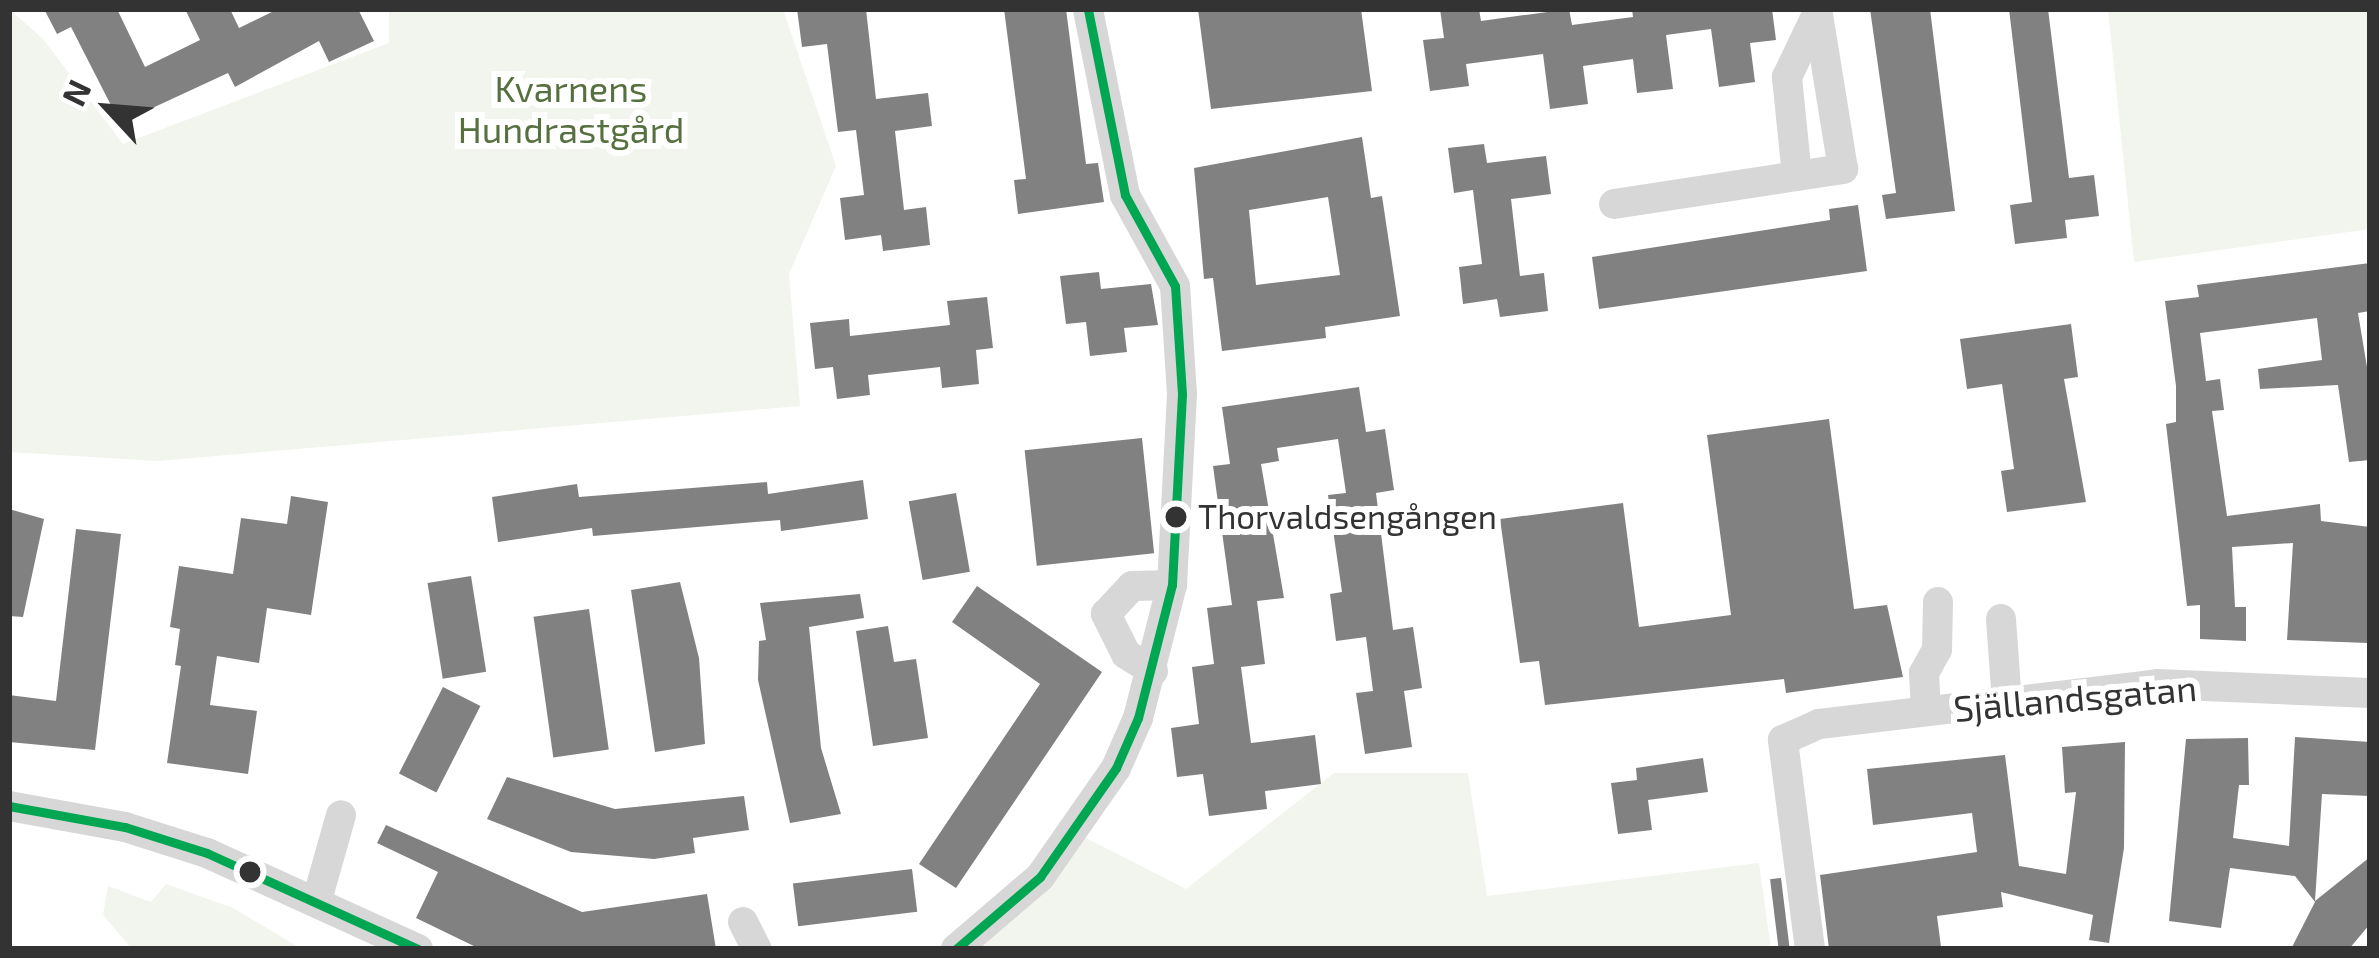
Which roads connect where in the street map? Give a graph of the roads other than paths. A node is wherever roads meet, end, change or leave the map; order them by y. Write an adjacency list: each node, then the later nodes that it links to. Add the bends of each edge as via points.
1 (1088, 9): 5 (street, via 1125,194 1175,286 1183,394)
2 (1817, 12): 3 (street, via 1787,76); 3 (street, via 1843,169)
3 (1797, 176): 4 (street)
4 (1614, 204)
5 (1172, 585): 8 (street); 8 (street, via 1132,586 1106,614 1126,654)
6 (1937, 602): 11 (street)
7 (2001, 619): 10 (street)
8 (1153, 671): 16 (street, via 1116,768 1084,817 1040,877)
9 (2370, 693): 10 (street, Själlandsgatan, via 2158,684)
10 (2007, 702): 11 (street, Själlandsgatan)
11 (1926, 711): 17 (street, Själlandsgatan, via 1819,724 1784,740)
12 (9, 806): 14 (street, via 125,827)
13 (341, 815): 14 (street)
14 (316, 900): 15 (street)
15 (418, 949)
16 (956, 949)
17 (1810, 949)

